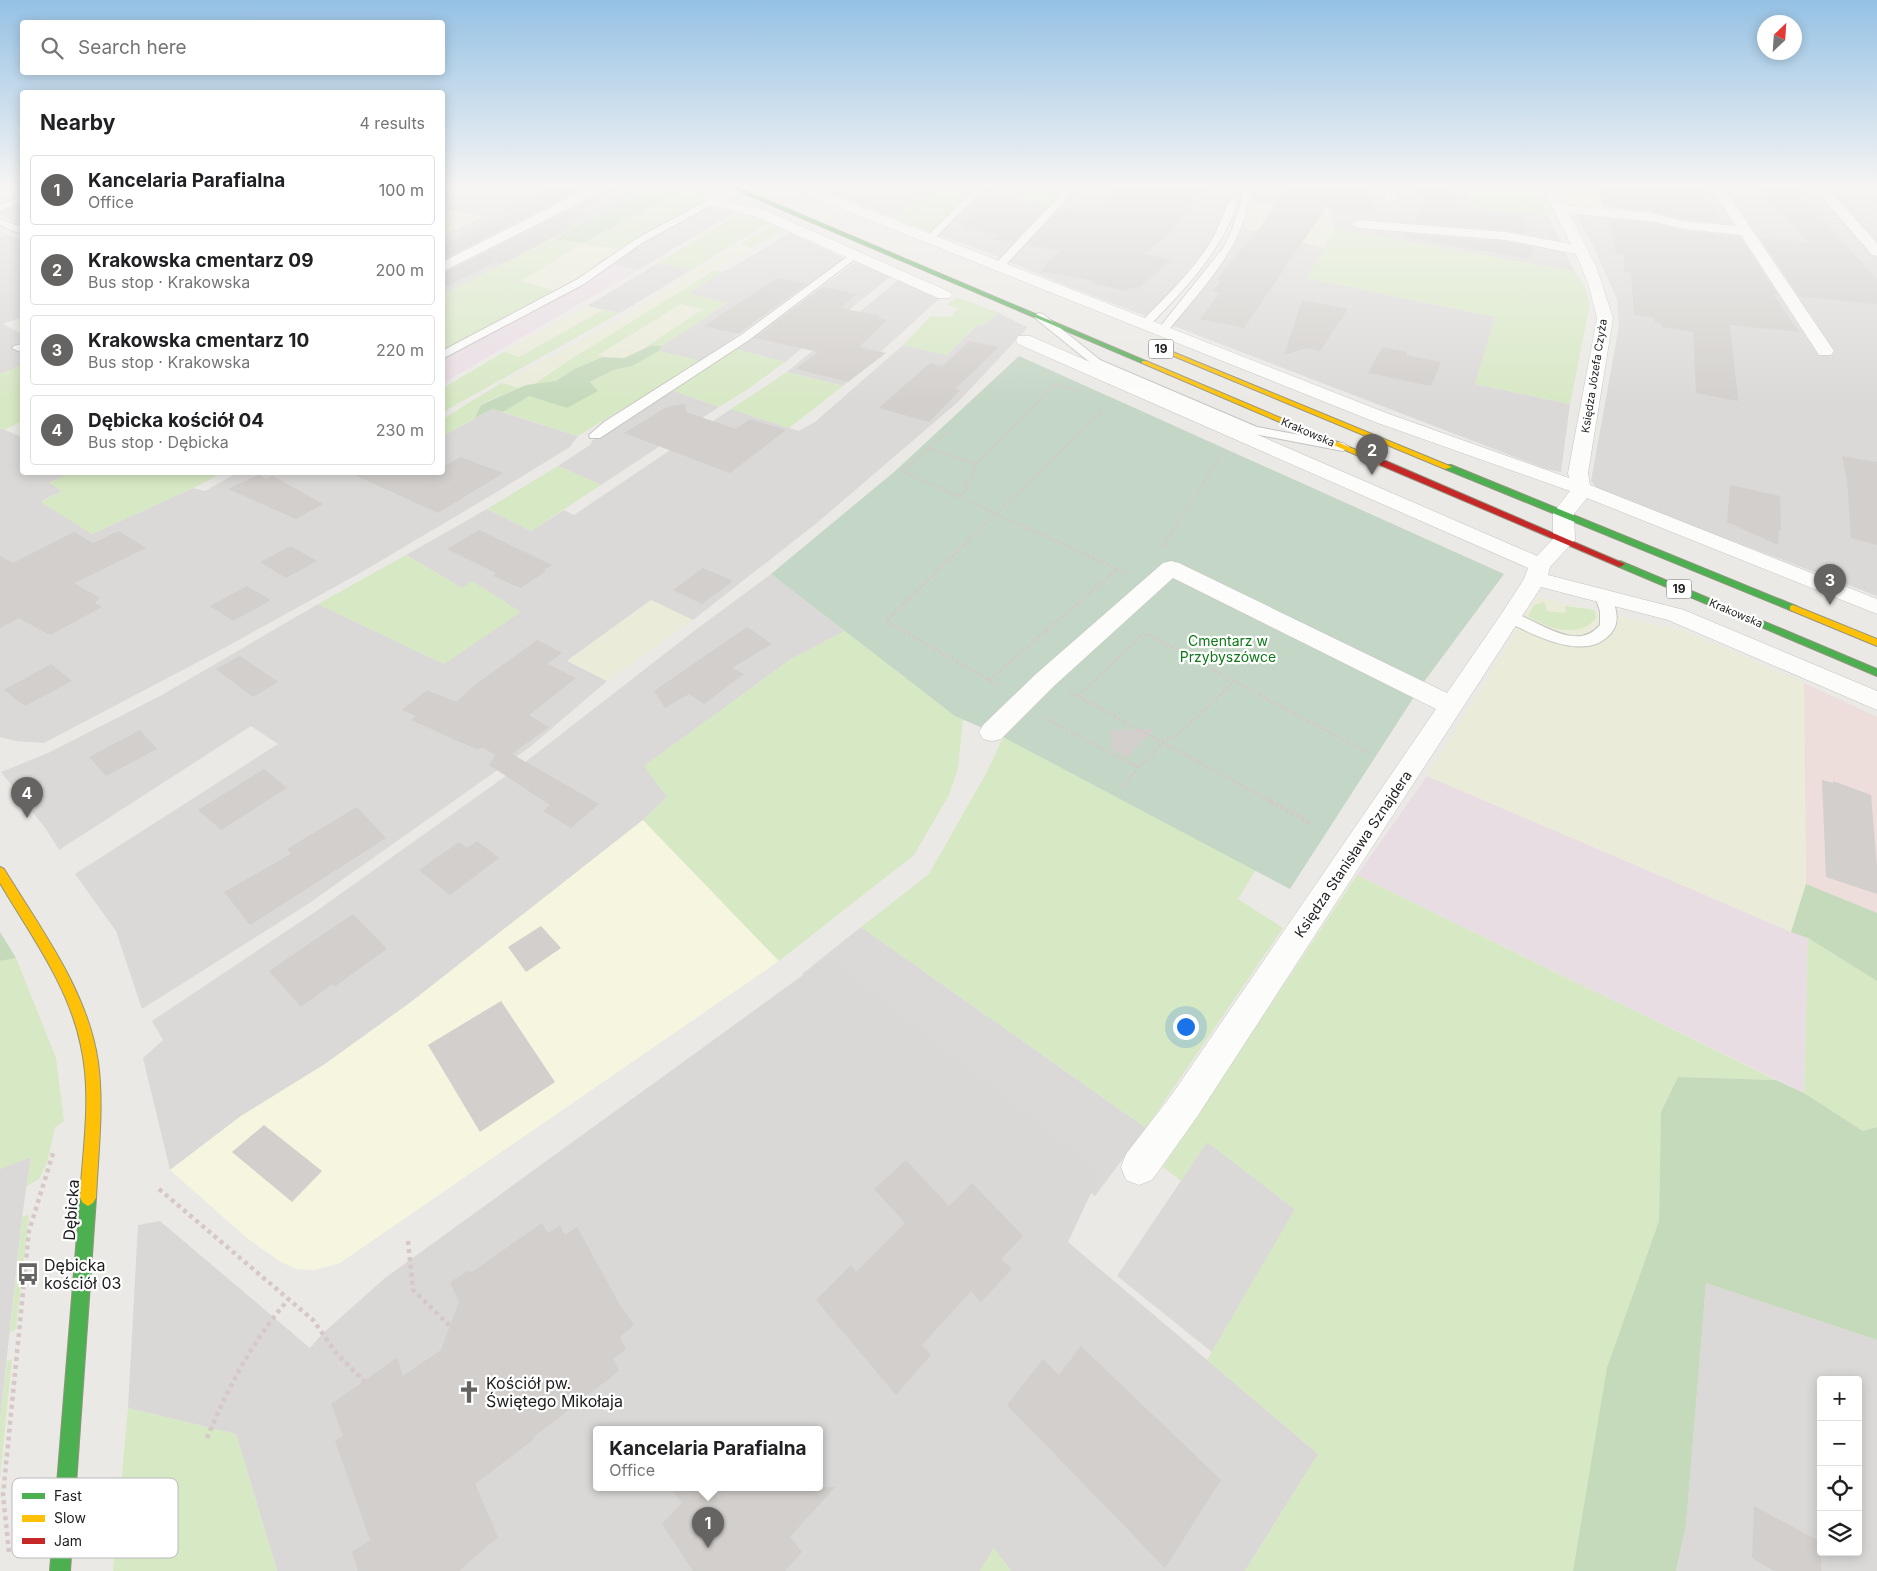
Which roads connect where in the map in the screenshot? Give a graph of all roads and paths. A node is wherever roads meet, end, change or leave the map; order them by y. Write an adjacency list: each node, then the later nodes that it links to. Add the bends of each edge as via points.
1 (463, 257): 12 (street)
2 (617, 257): 21 (lane, via 580,282)
3 (851, 257): 30 (lane, via 786,310)
4 (862, 257): 14 (street)
5 (900, 257): 15 (main road, Krakowska / 19)
6 (977, 257): 13 (street)
7 (1007, 257): 13 (lane)
8 (1204, 257): 16 (lane)
9 (1220, 257): 17 (lane)
10 (1583, 257): 34 (street, Księdza Józefa Czyża, via 1601,296 1605,318 1578,473)
11 (1763, 257): 20 (street)
12 (445, 266)
13 (999, 266): 16 (street)
14 (944, 295)
15 (1039, 316): 22 (lane); 31 (main road, Krakowska / 19)
16 (1146, 323): 17 (street)
17 (1162, 330): 34 (street, via 1382,418)
18 (1024, 340): 24 (street, Krakowska)
19 (1148, 344): 37 (main road, Krakowska / 19)
20 (1825, 350)
21 (445, 354)
22 (1096, 362): 24 (lane); 31 (lane, via 1254,430)
23 (1058, 381): 25 (path)
24 (1118, 381): 29 (street, Krakowska)
25 (1055, 384): 26 (path); 33 (path)
26 (1082, 392)
27 (1102, 411): 36 (path)
28 (948, 432): 32 (path)
29 (1237, 433): 38 (path, via 1164,547); 40 (street, Krakowska)
30 (595, 435)
31 (1343, 447): 37 (main road, Krakowska / 19)
32 (930, 448): 33 (path); 35 (path, via 902,472)
33 (976, 464): 35 (path, via 972,478 964,485 969,488)
34 (1582, 489): 37 (street); 43 (street)
35 (958, 497): 36 (path)
36 (995, 514): 39 (path); 47 (path, via 886,621)
37 (1563, 527): 40 (street, Księdza Stanisława Sznajdera); 45 (main road, Krakowska / 19); 46 (main road, Krakowska / 19)
38 (1171, 568): 41 (street); 53 (street)
39 (1118, 569): 41 (path); 47 (path)
40 (1538, 572): 42 (street, Krakowska); 44 (street, Księdza Stanisława Sznajdera)
41 (1152, 584): 48 (street)
42 (1603, 596): 44 (lane, via 1610,620 1602,634 1590,640 1552,636); 51 (street, Krakowska, via 1676,615)
43 (1877, 607)
44 (1511, 617): 53 (street, Księdza Stanisława Sznajdera)
45 (1877, 643)
46 (1877, 673)
47 (989, 680): 52 (path)
48 (1045, 680): 50 (path); 52 (street)
49 (1235, 681): 50 (path, via 1149,635 1142,635); 55 (path, via 1176,736); 56 (path)
50 (1078, 696): 55 (path)
51 (1877, 700)
52 (1022, 703): 54 (street); 57 (path)
53 (1451, 706): 62 (street, Księdza Stanisława Sznajdera)
54 (992, 732)
55 (1163, 742): 57 (path); 59 (path)
56 (1366, 752)
57 (1138, 767): 58 (path)
58 (1121, 787)
59 (1312, 824)
60 (0, 872): 69 (main road, Dębicka, via 59,974 80,1019 91,1071 88,1201)
61 (57, 1142): 70 (path, via 29,1231 3,1495)
62 (1140, 1167)
63 (159, 1189): 65 (path)
64 (408, 1241): 66 (path, via 412,1290)
65 (288, 1300): 67 (path, via 313,1320 337,1354); 68 (path, via 273,1316 225,1394)
66 (450, 1326)
67 (364, 1381)
68 (207, 1438)
69 (67, 1478)
70 (9, 1552)
71 (61, 1558): 72 (main road, Dębicka)
72 (60, 1571)

